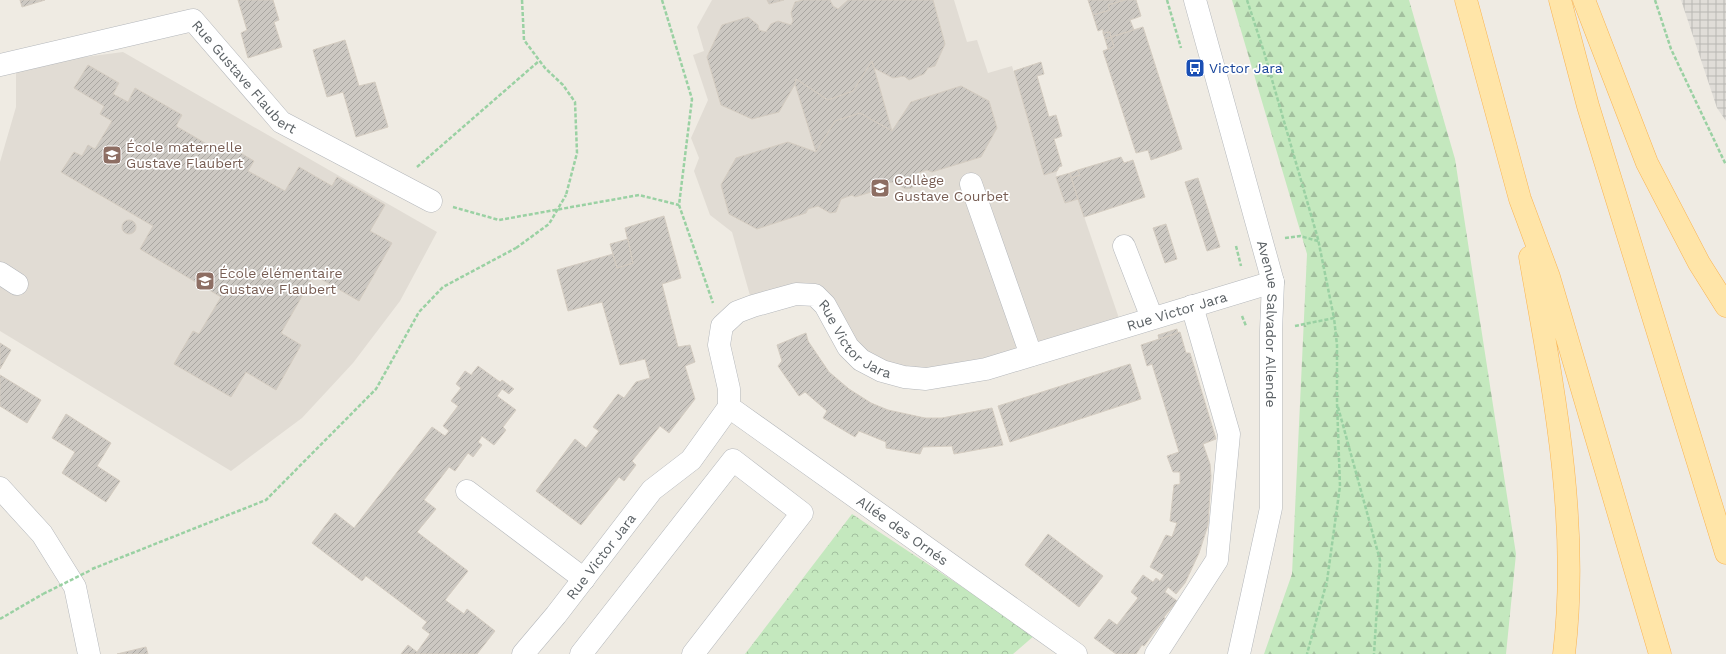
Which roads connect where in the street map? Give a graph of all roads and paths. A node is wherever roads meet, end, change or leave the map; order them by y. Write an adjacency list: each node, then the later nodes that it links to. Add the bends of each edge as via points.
1 (522, 0): 11 (path, via 524,40)
2 (662, 0): 18 (path, via 692,99)
3 (1167, 0): 10 (path)
4 (1195, 0): 21 (street, Avenue Salvador Allende)
5 (1248, 0): 26 (path, via 1318,240)
6 (1466, 0): 16 (main road)
7 (1560, 0): 36 (main road, via 1588,106)
8 (1584, 0): 24 (main road, via 1647,163 1699,263)
9 (1655, 0): 13 (path, via 1671,49)
10 (1182, 50)
11 (539, 61): 14 (path); 38 (path, bridge, via 563,85 574,102 577,153 566,195 549,224 516,248 443,287 419,312 376,389 266,500 91,570)
12 (0, 65): 14 (street, Rue Gustave Flaubert, via 193,20 281,122)
13 (1726, 165)
14 (398, 183): 17 (street, Rue Gustave Flaubert)
15 (971, 184): 29 (street)
16 (1520, 199): 48 (main road, via 1553,386 1568,514 1567,626); 49 (main road, via 1549,277)
17 (431, 201): 18 (path, via 499,220 639,195)
18 (679, 205): 27 (path)
19 (1235, 243): 22 (path, via 1241,266)
20 (1124, 246): 25 (street)
21 (1273, 282): 22 (street, Rue Victor Jara); 28 (street, Avenue Salvador Allende)
22 (1235, 292): 23 (street, Rue Victor Jara); 28 (path, via 1248,331)
23 (1192, 306): 25 (street, Rue Victor Jara); 44 (street, via 1229,434 1217,560)
24 (1726, 306)
25 (1152, 318): 29 (street, Rue Victor Jara)
26 (1334, 318): 28 (path); 30 (path, via 1337,346)
27 (722, 326): 29 (street, Rue Victor Jara, via 737,312 753,306 796,294 815,295 825,305 848,347 861,360 882,371 926,379 986,370); 31 (street, via 719,345 729,389)
28 (1271, 330): 45 (street, Avenue Salvador Allende, via 1271,508)
29 (1031, 355)
30 (1337, 403): 46 (path, via 1340,486 1326,581); 47 (path, via 1380,560)
31 (729, 407): 32 (street, Rue Victor Jara); 43 (street, Allée des Ornés)
32 (706, 441): 33 (street); 37 (street, Rue Victor Jara, via 691,460 652,490)
33 (733, 460): 41 (street); 42 (street, via 802,513)
34 (0, 488): 39 (street, via 42,534 75,587)
35 (467, 491): 37 (street)
36 (1726, 552)
37 (584, 579): 40 (street, Rue Victor Jara)
38 (0, 619)
39 (89, 654)
40 (523, 654)
41 (581, 654)
42 (693, 654)
43 (1076, 654)
44 (1156, 654)
45 (1239, 654)
46 (1307, 654)
47 (1374, 654)
48 (1564, 654)
49 (1660, 654)

